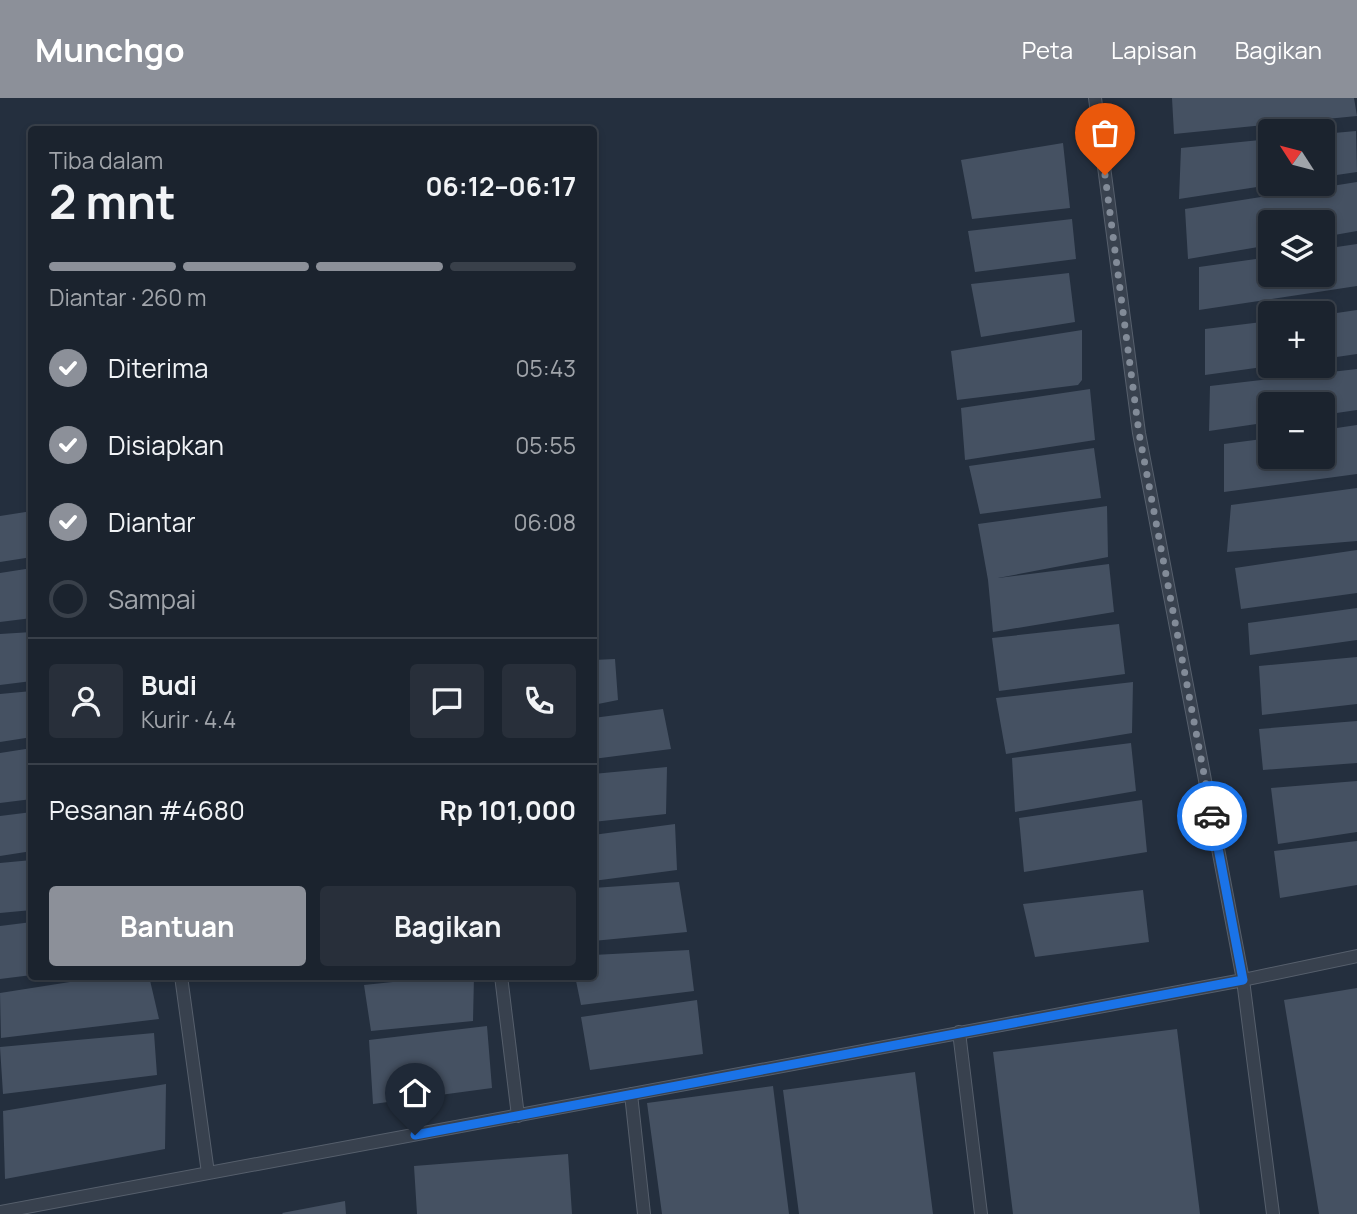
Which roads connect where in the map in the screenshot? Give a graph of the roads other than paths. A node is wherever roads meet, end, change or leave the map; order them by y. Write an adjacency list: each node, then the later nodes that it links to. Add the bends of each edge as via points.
1 (1095, 98): 5 (lane, via 1139,433)
2 (1357, 956): 5 (lane)
3 (182, 980): 9 (lane)
4 (501, 980): 8 (lane)
5 (1243, 980): 6 (lane); 13 (lane)
6 (959, 1032): 7 (lane); 12 (lane)
7 (631, 1094): 8 (lane); 11 (lane)
8 (518, 1116): 9 (lane)
9 (208, 1173): 10 (lane)
10 (0, 1212)
11 (644, 1214)
12 (981, 1214)
13 (1273, 1214)

